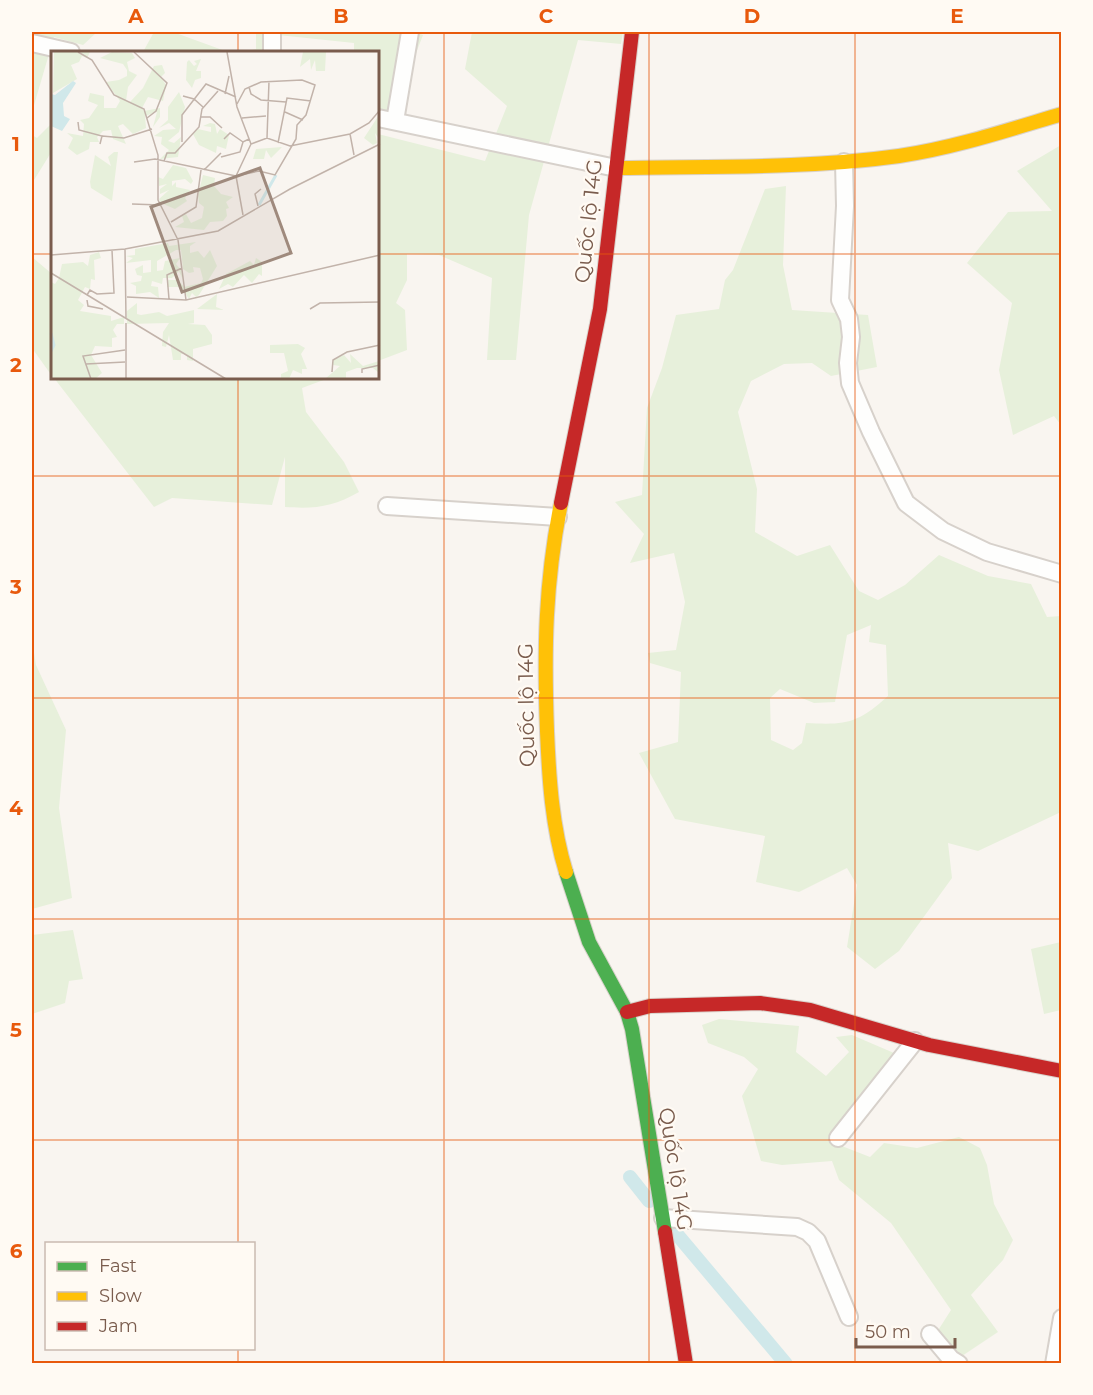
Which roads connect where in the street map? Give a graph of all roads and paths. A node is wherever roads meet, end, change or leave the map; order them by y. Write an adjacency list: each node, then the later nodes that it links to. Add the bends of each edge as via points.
1 (272, 32): 6 (street)
2 (410, 32): 8 (street)
3 (632, 32): 10 (main road, Quốc lộ 14G)
4 (32, 43): 5 (street)
5 (67, 51)
6 (272, 51)
7 (1062, 114): 9 (main road, via 952,147)
8 (386, 120): 10 (street)
9 (844, 162): 10 (main road); 13 (street, via 840,300 849,319 850,383 906,503 943,531 987,552)
10 (616, 168): 12 (main road, Quốc lộ 14G, via 600,309)
11 (387, 506): 12 (street)
12 (558, 517): 14 (main road, Quốc lộ 14G, via 546,593 549,783 564,865 589,942)
13 (1062, 574)
14 (627, 1012): 15 (main road, via 650,1006 760,1003 810,1010); 18 (main road, Quốc lộ 14G)
15 (915, 1041): 16 (main road); 17 (street)
16 (1062, 1071)
17 (838, 1138)
18 (663, 1218): 19 (street, via 796,1227 808,1232 817,1241); 22 (main road, Quốc lộ 14G)
19 (849, 1317)
20 (1062, 1318): 24 (street)
21 (930, 1334): 23 (street)
22 (686, 1364)
23 (959, 1364)
24 (1054, 1364)

